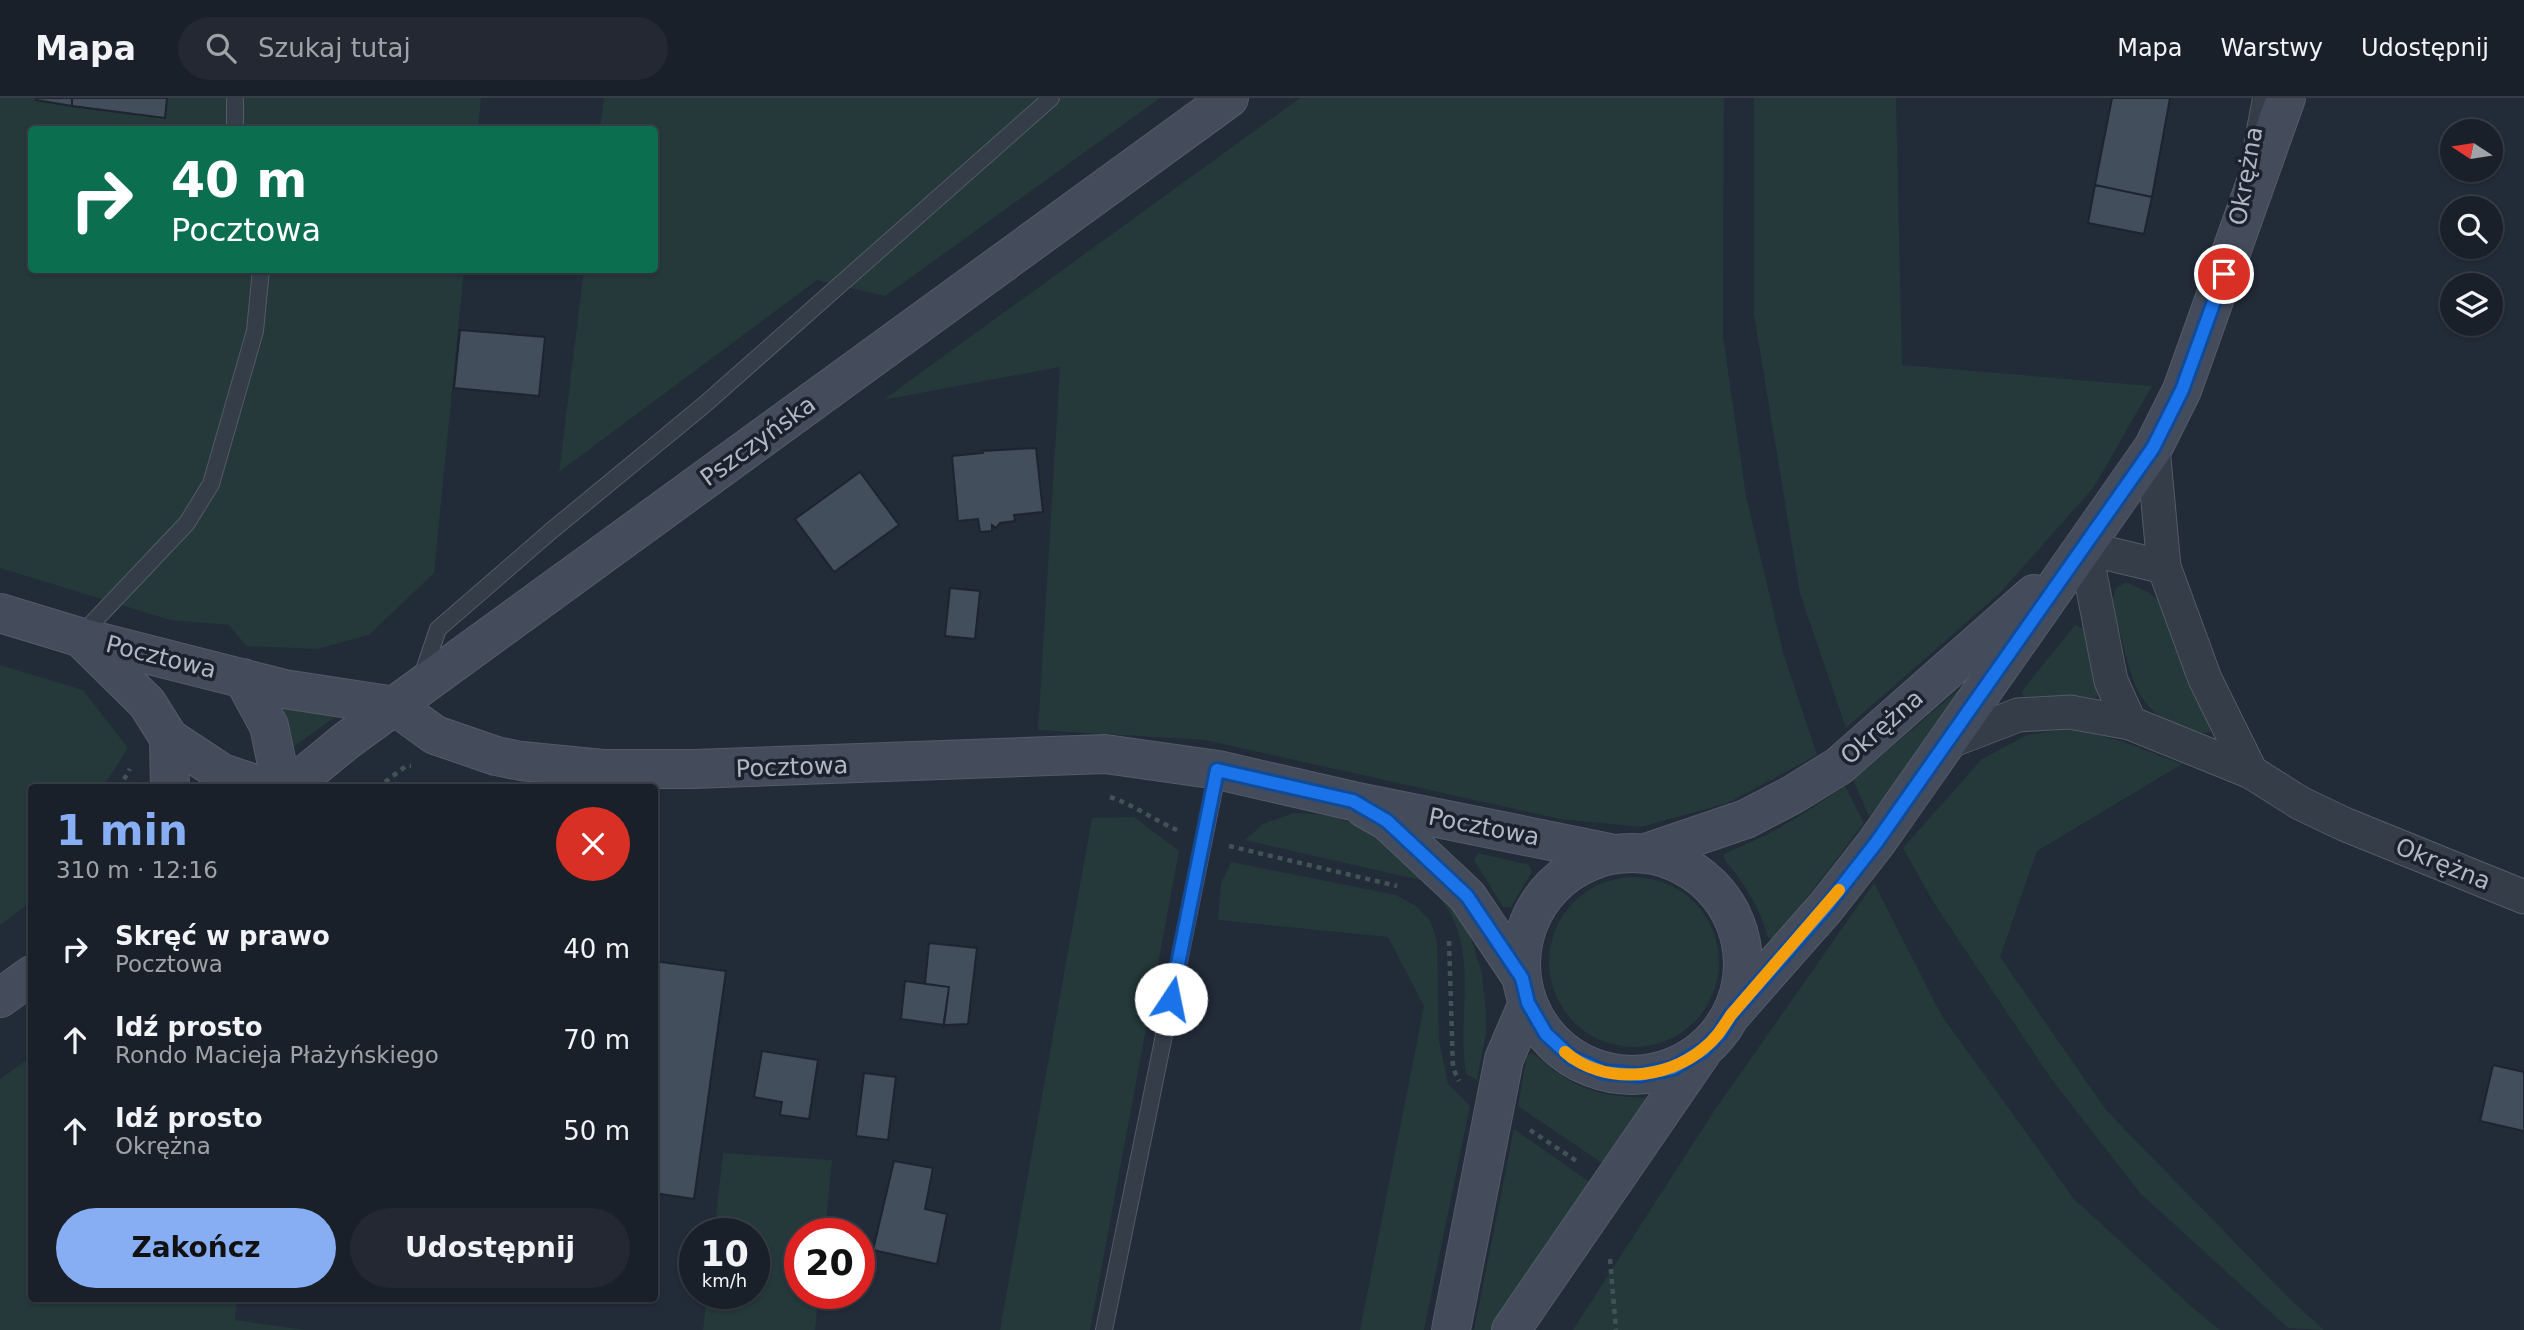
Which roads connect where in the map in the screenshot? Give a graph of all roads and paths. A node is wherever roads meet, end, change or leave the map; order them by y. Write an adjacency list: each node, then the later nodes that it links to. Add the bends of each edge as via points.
1 (235, 98): 6 (lane)
2 (1051, 98): 15 (lane, via 704,405 438,629)
3 (1229, 98): 15 (street, Pszczyńska)
4 (2261, 98): 7 (lane, Okrężna)
5 (2286, 98): 7 (street)
6 (235, 126)
7 (2233, 248): 9 (street, Okrężna, via 2182,390)
8 (261, 273): 13 (lane, via 255,331 211,484 187,523)
9 (2153, 448): 10 (street, Okrężna); 11 (street)
10 (2085, 548): 11 (street); 16 (street, via 2111,681); 18 (street, Okrężna); 28 (street, Okrężna, via 1839,765 1746,819)
11 (2164, 566): 20 (street, via 2205,679)
12 (0, 613): 13 (street, Pocztowa)
13 (79, 637): 14 (street, Pocztowa); 17 (street, Pocztowa, via 147,703)
14 (243, 678): 15 (street, Pocztowa, via 322,696); 23 (street, Pocztowa, via 269,726)
15 (406, 697): 19 (street, Pocztowa, via 435,735 496,756 564,767 754,769 1105,754); 24 (street, Pszczyńska)
16 (2130, 723): 18 (street, Okrężna, via 2070,712 2018,715); 20 (street, Okrężna)
17 (169, 738): 21 (street); 22 (street, Pocztowa, via 222,773)
18 (1948, 742): 35 (street, Okrężna, via 1826,907)
19 (1217, 770): 26 (street, Pocztowa); 27 (lane)
20 (2251, 772): 30 (street, Okrężna, via 2344,824)
21 (170, 784)
22 (256, 784)
23 (281, 784)
24 (294, 784)
25 (1097, 796): 27 (path, via 1125,802 1161,823)
26 (1353, 801): 28 (street, Pocztowa); 33 (street, Pocztowa, via 1387,821 1467,896)
27 (1204, 837): 29 (path, via 1236,849); 40 (lane)
28 (1630, 853): 33 (street, via 1582,864 1554,884 1534,911 1523,944); 35 (street, via 1681,863 1710,883 1731,912 1742,945 1743,981)
29 (1404, 887)
30 (2524, 897)
31 (1448, 932): 37 (path, via 1454,1068 1464,1086)
32 (28, 978): 34 (street)
33 (1525, 991): 36 (street, via 1546,1034 1572,1058 1604,1072 1639,1075 1673,1068); 37 (street)
34 (0, 998)
35 (1731, 1015): 36 (street)
36 (1703, 1050): 38 (street)
37 (1495, 1106): 38 (path); 41 (street)
38 (1611, 1185): 42 (street)
39 (1610, 1259): 43 (path)
40 (1104, 1330)
41 (1451, 1330)
42 (1511, 1330)
43 (1616, 1330)

